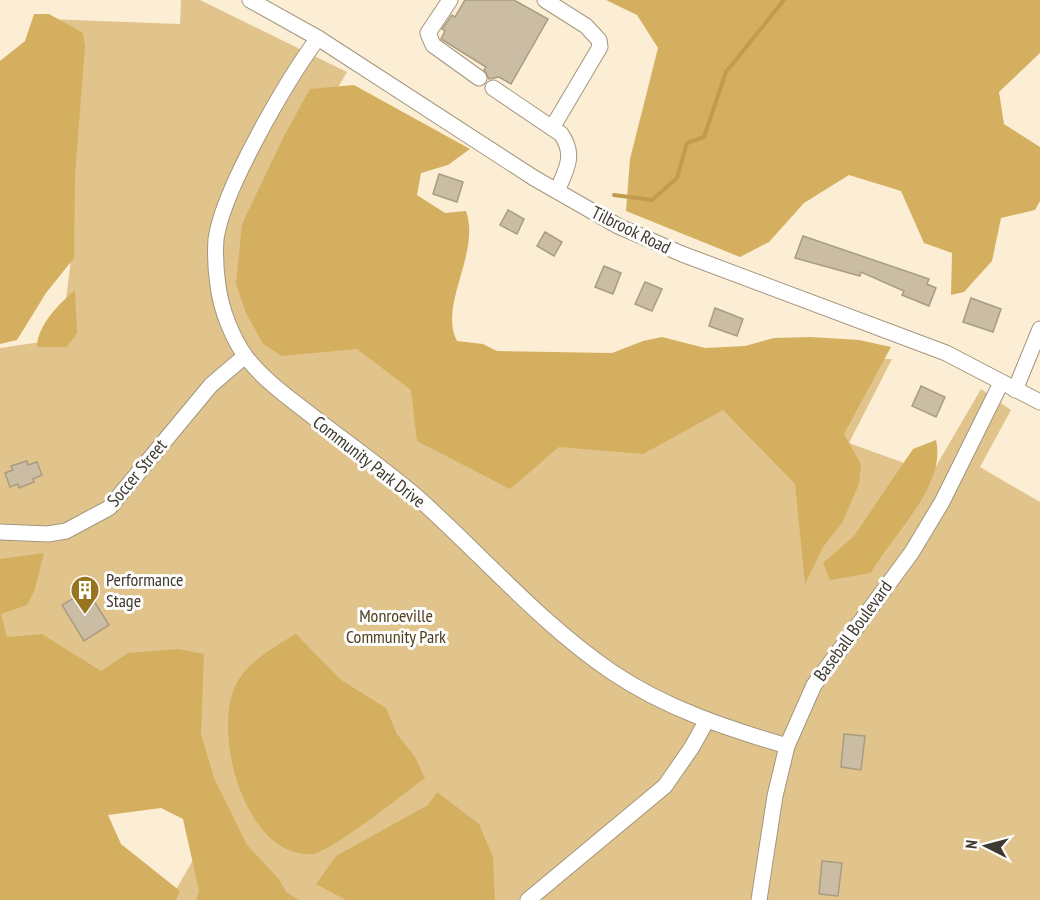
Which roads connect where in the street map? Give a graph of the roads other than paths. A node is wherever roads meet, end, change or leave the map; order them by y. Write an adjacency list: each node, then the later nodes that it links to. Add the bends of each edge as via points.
1 (250, 0): 4 (street, Tilbrook Road)
2 (450, 0): 5 (street, via 428,33 433,45)
3 (545, 0): 7 (street, via 596,33 600,47)
4 (318, 38): 8 (street, Tilbrook Road); 10 (street, Community Park Drive, via 299,63 248,158 216,239 218,286 229,324)
5 (479, 78)
6 (493, 88): 7 (street)
7 (552, 128): 8 (street, via 568,144 570,159)
8 (556, 191): 11 (street, Tilbrook Road, via 618,226 682,254 946,353)
9 (1040, 329): 11 (street, Baseball Boulevard)
10 (245, 356): 13 (street, Soccer Street, via 211,386 109,508 66,531); 14 (street, Community Park Drive, via 271,385 415,496 567,637 613,672 668,704)
11 (1008, 386): 12 (street, Tilbrook Road); 15 (street, Baseball Boulevard, via 912,552 814,685)
12 (1040, 402)
13 (0, 532)
14 (707, 720): 15 (street, Community Park Drive); 16 (street, via 665,786)
15 (787, 746): 17 (street, Baseball Boulevard)
16 (528, 900)
17 (759, 900)

